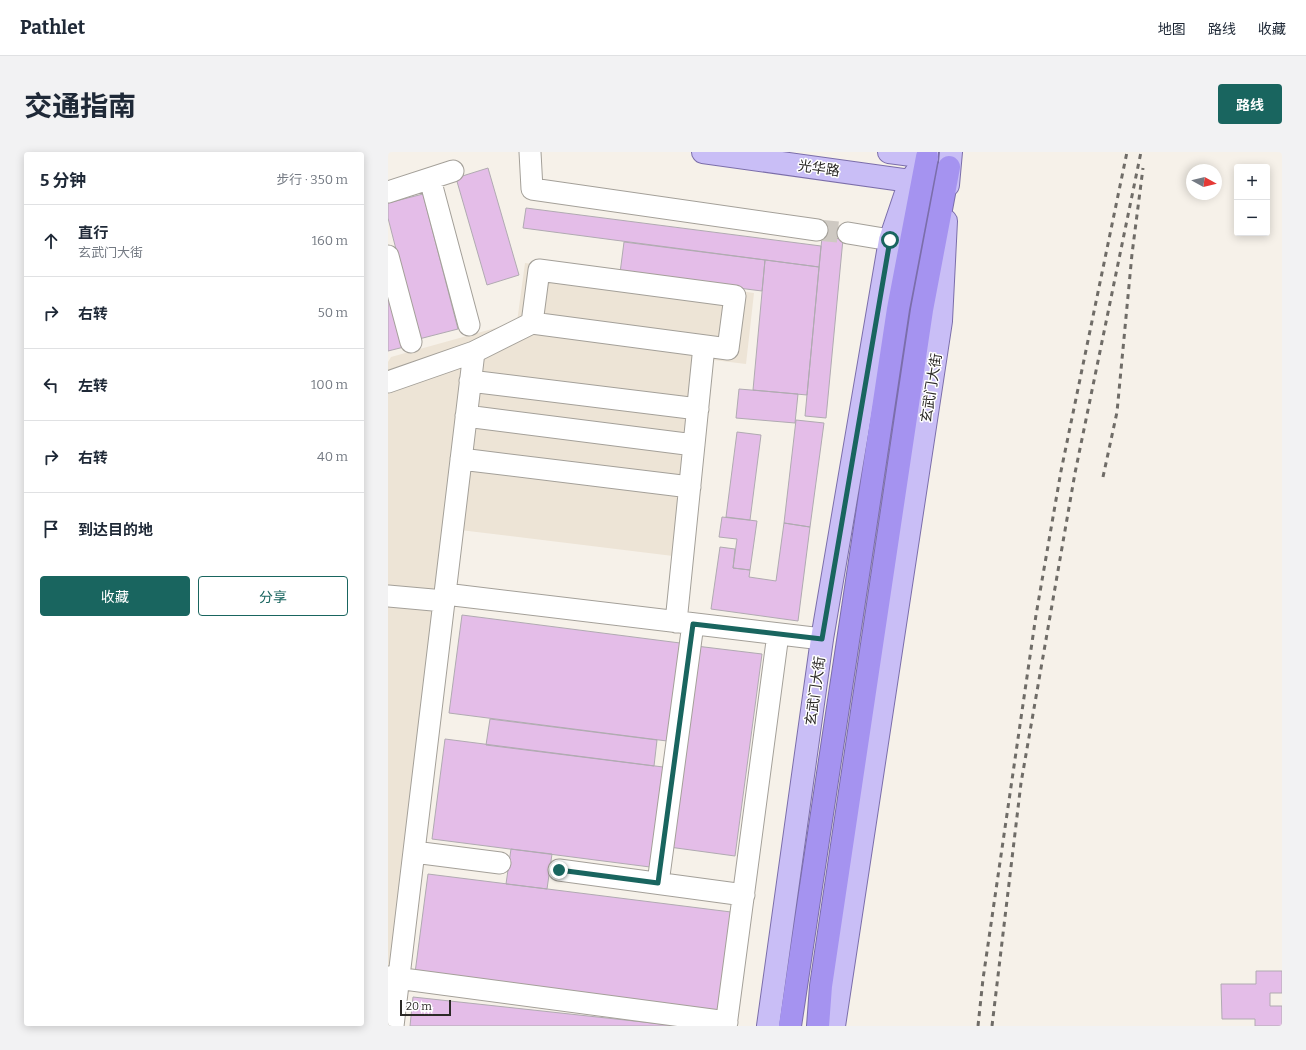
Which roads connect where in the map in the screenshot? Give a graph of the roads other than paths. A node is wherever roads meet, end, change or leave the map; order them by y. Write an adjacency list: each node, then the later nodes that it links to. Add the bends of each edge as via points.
1 (530, 152): 10 (lane, via 532,189)
2 (703, 152): 8 (main road, 光华路)
3 (889, 152): 4 (main road)
4 (927, 154): 8 (main road, 玄武门大街); 40 (highway, via 898,309)
5 (950, 160): 41 (highway, via 922,310 821,986); 42 (main road, 玄武门大街, via 941,321)
6 (453, 171): 7 (lane)
7 (430, 179): 9 (lane); 15 (lane)
8 (910, 181): 12 (main road, 玄武门大街)
9 (388, 192)
10 (817, 230)
11 (848, 234): 12 (lane)
12 (890, 240): 30 (main road, 玄武门大街)
13 (388, 256): 16 (lane)
14 (532, 323): 17 (lane); 17 (lane, via 539,270 735,296 728,349); 18 (lane)
15 (469, 325)
16 (411, 342)
17 (704, 346): 21 (lane)
18 (474, 352): 19 (lane); 20 (lane)
19 (470, 381): 21 (lane); 22 (lane)
20 (388, 382)
21 (698, 409): 23 (lane)
22 (466, 416): 23 (lane); 24 (lane)
23 (694, 445): 25 (lane)
24 (461, 459): 25 (lane); 27 (lane)
25 (690, 487): 28 (lane)
26 (388, 596): 27 (lane)
27 (444, 597): 28 (lane); 31 (lane)
28 (685, 623): 29 (lane); 34 (lane)
29 (778, 634): 30 (lane); 35 (lane)
30 (822, 639): 39 (main road, 玄武门大街)
31 (414, 852): 32 (lane); 36 (lane)
32 (500, 863)
33 (559, 870): 34 (lane)
34 (658, 883): 35 (lane)
35 (744, 895): 37 (lane)
36 (393, 978): 37 (lane); 38 (lane)
37 (727, 1024)
38 (393, 1026)
39 (768, 1026)
40 (790, 1026)
41 (818, 1026)
42 (834, 1026)

